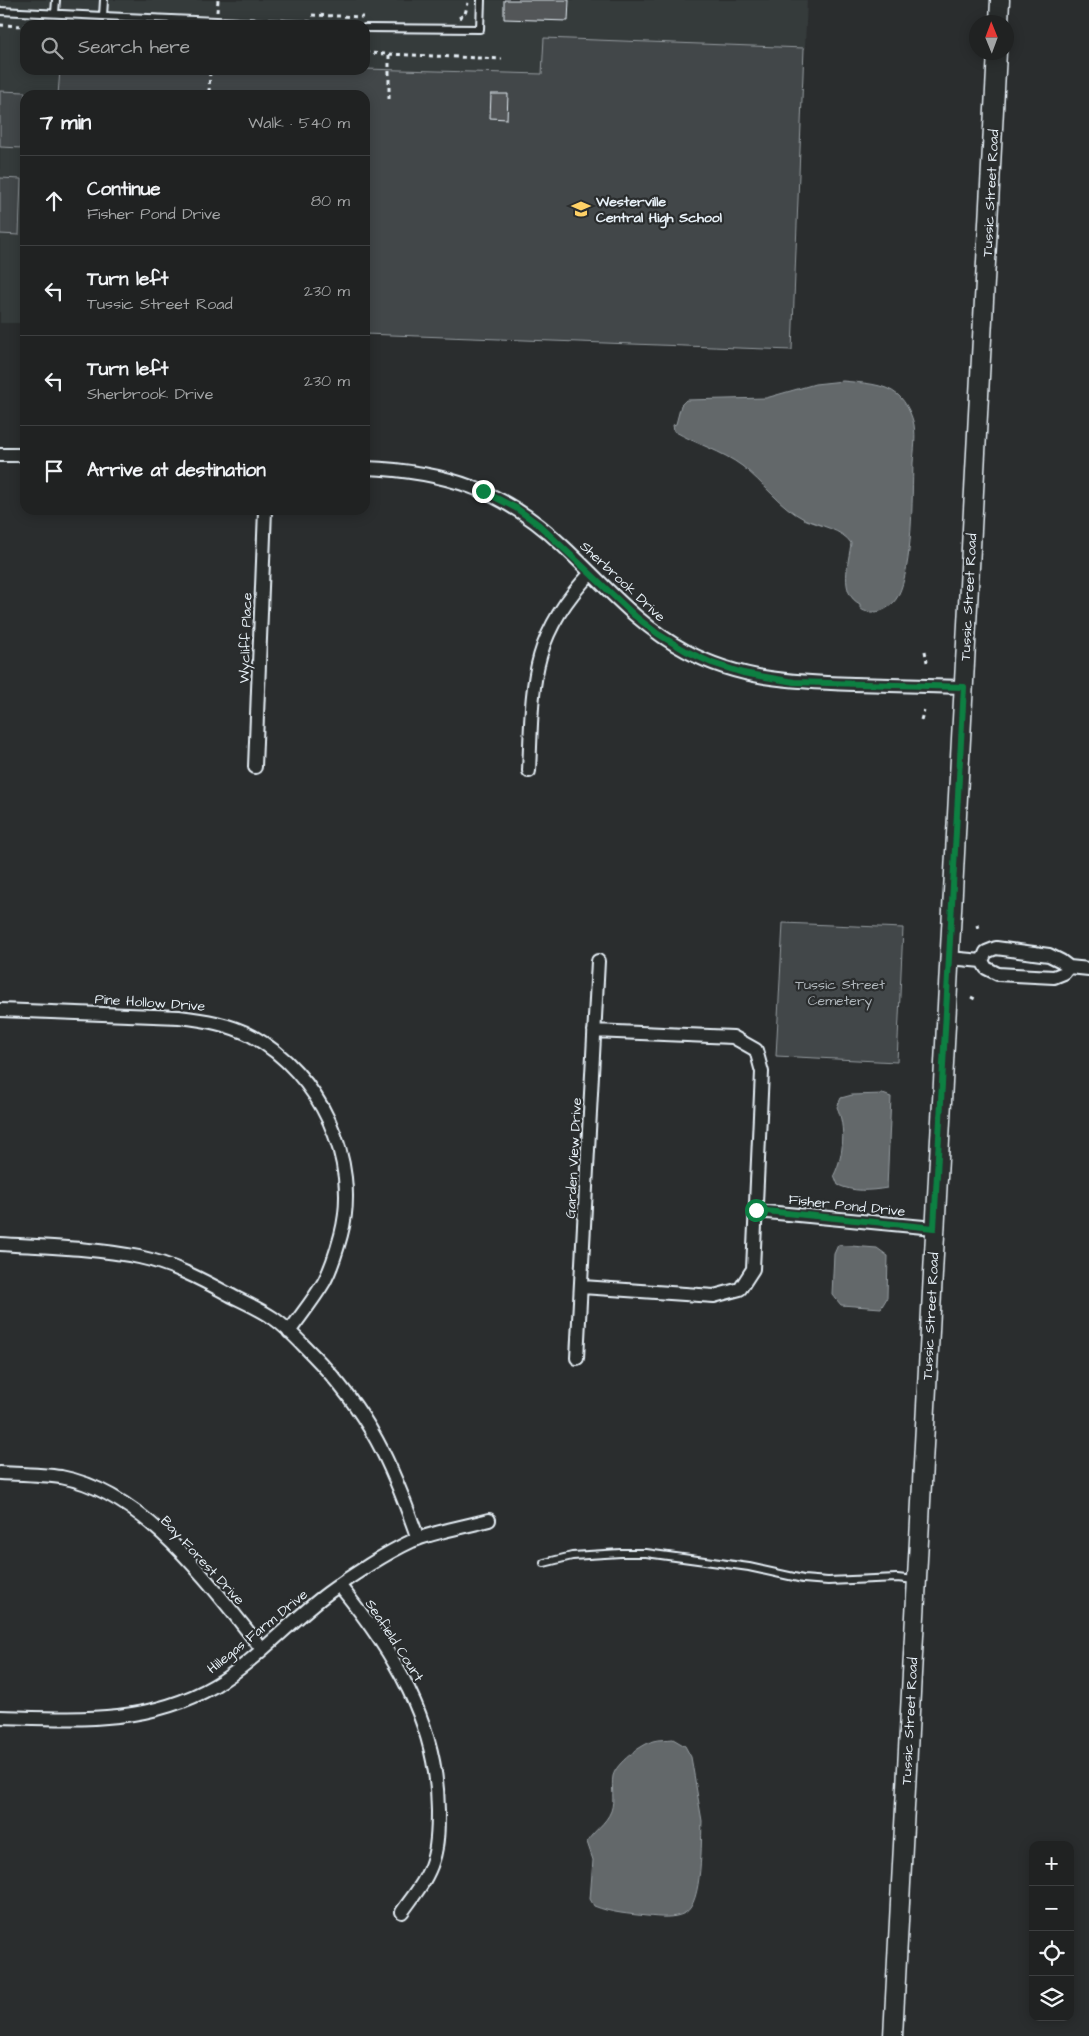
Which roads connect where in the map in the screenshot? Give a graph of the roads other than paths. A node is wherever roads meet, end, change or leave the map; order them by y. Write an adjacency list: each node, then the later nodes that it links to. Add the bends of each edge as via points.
1 (56, 0): 6 (lane)
2 (104, 0): 8 (lane)
3 (481, 0): 10 (lane, via 480,29)
4 (1000, 0): 7 (main road)
5 (0, 11): 6 (lane)
6 (55, 13): 8 (lane)
7 (999, 15)
8 (103, 16): 9 (lane)
9 (195, 20)
10 (370, 28)
11 (997, 60): 17 (main road, Tussic Street Road)
12 (0, 454): 13 (street)
13 (20, 455)
14 (370, 468): 16 (street, Sherbrook Drive, via 429,473 483,491 516,508 539,525)
15 (266, 515): 18 (street, Wycliff Place)
16 (591, 573): 17 (street, Sherbrook Drive, via 658,634 712,663 743,673 794,682); 19 (street, via 558,613 538,661 533,687)
17 (964, 687): 20 (main road, Tussic Street Road)
18 (255, 767)
19 (529, 771)
20 (949, 958): 22 (street); 28 (main road, Tussic Street Road)
21 (598, 960): 26 (street, Garden View Drive)
22 (982, 961): 23 (street, via 986,968 998,974 1054,977); 23 (street, via 986,952 996,948 1048,955)
23 (1069, 967): 24 (street)
24 (1089, 969)
25 (0, 1010): 31 (street, Pine Hollow Drive, via 209,1021 234,1028 275,1051 311,1089 334,1131 346,1184 345,1209 342,1233 324,1281)
26 (594, 1031): 27 (street, via 733,1038 756,1050 762,1072); 30 (street, Garden View Drive)
27 (756, 1210): 28 (street, Fisher Pond Drive); 30 (street, via 753,1269 740,1289 714,1296)
28 (934, 1228): 37 (main road, Tussic Street Road)
29 (0, 1244): 31 (street, via 88,1249 157,1262 198,1277 274,1318)
30 (582, 1287): 32 (street, Garden View Drive)
31 (290, 1332): 35 (street, via 354,1401 371,1427 390,1463)
32 (577, 1358)
33 (0, 1472): 39 (street, Bay Forest Drive, via 61,1477 112,1496 133,1509 174,1545)
34 (489, 1520): 35 (street, Hillegas Farm Drive)
35 (418, 1539): 38 (street, Hillegas Farm Drive)
36 (544, 1563): 37 (lane, via 572,1556 646,1553 749,1566 803,1579)
37 (917, 1580): 42 (main road, Tussic Street Road)
38 (339, 1585): 39 (street, Hillegas Farm Drive); 41 (street, Seafield Court, via 402,1673 431,1750 438,1794 434,1858 425,1879)
39 (262, 1649): 40 (street, Hillegas Farm Drive, via 214,1686 157,1709 91,1719)
40 (0, 1717)
41 (402, 1912)
42 (893, 2036)

